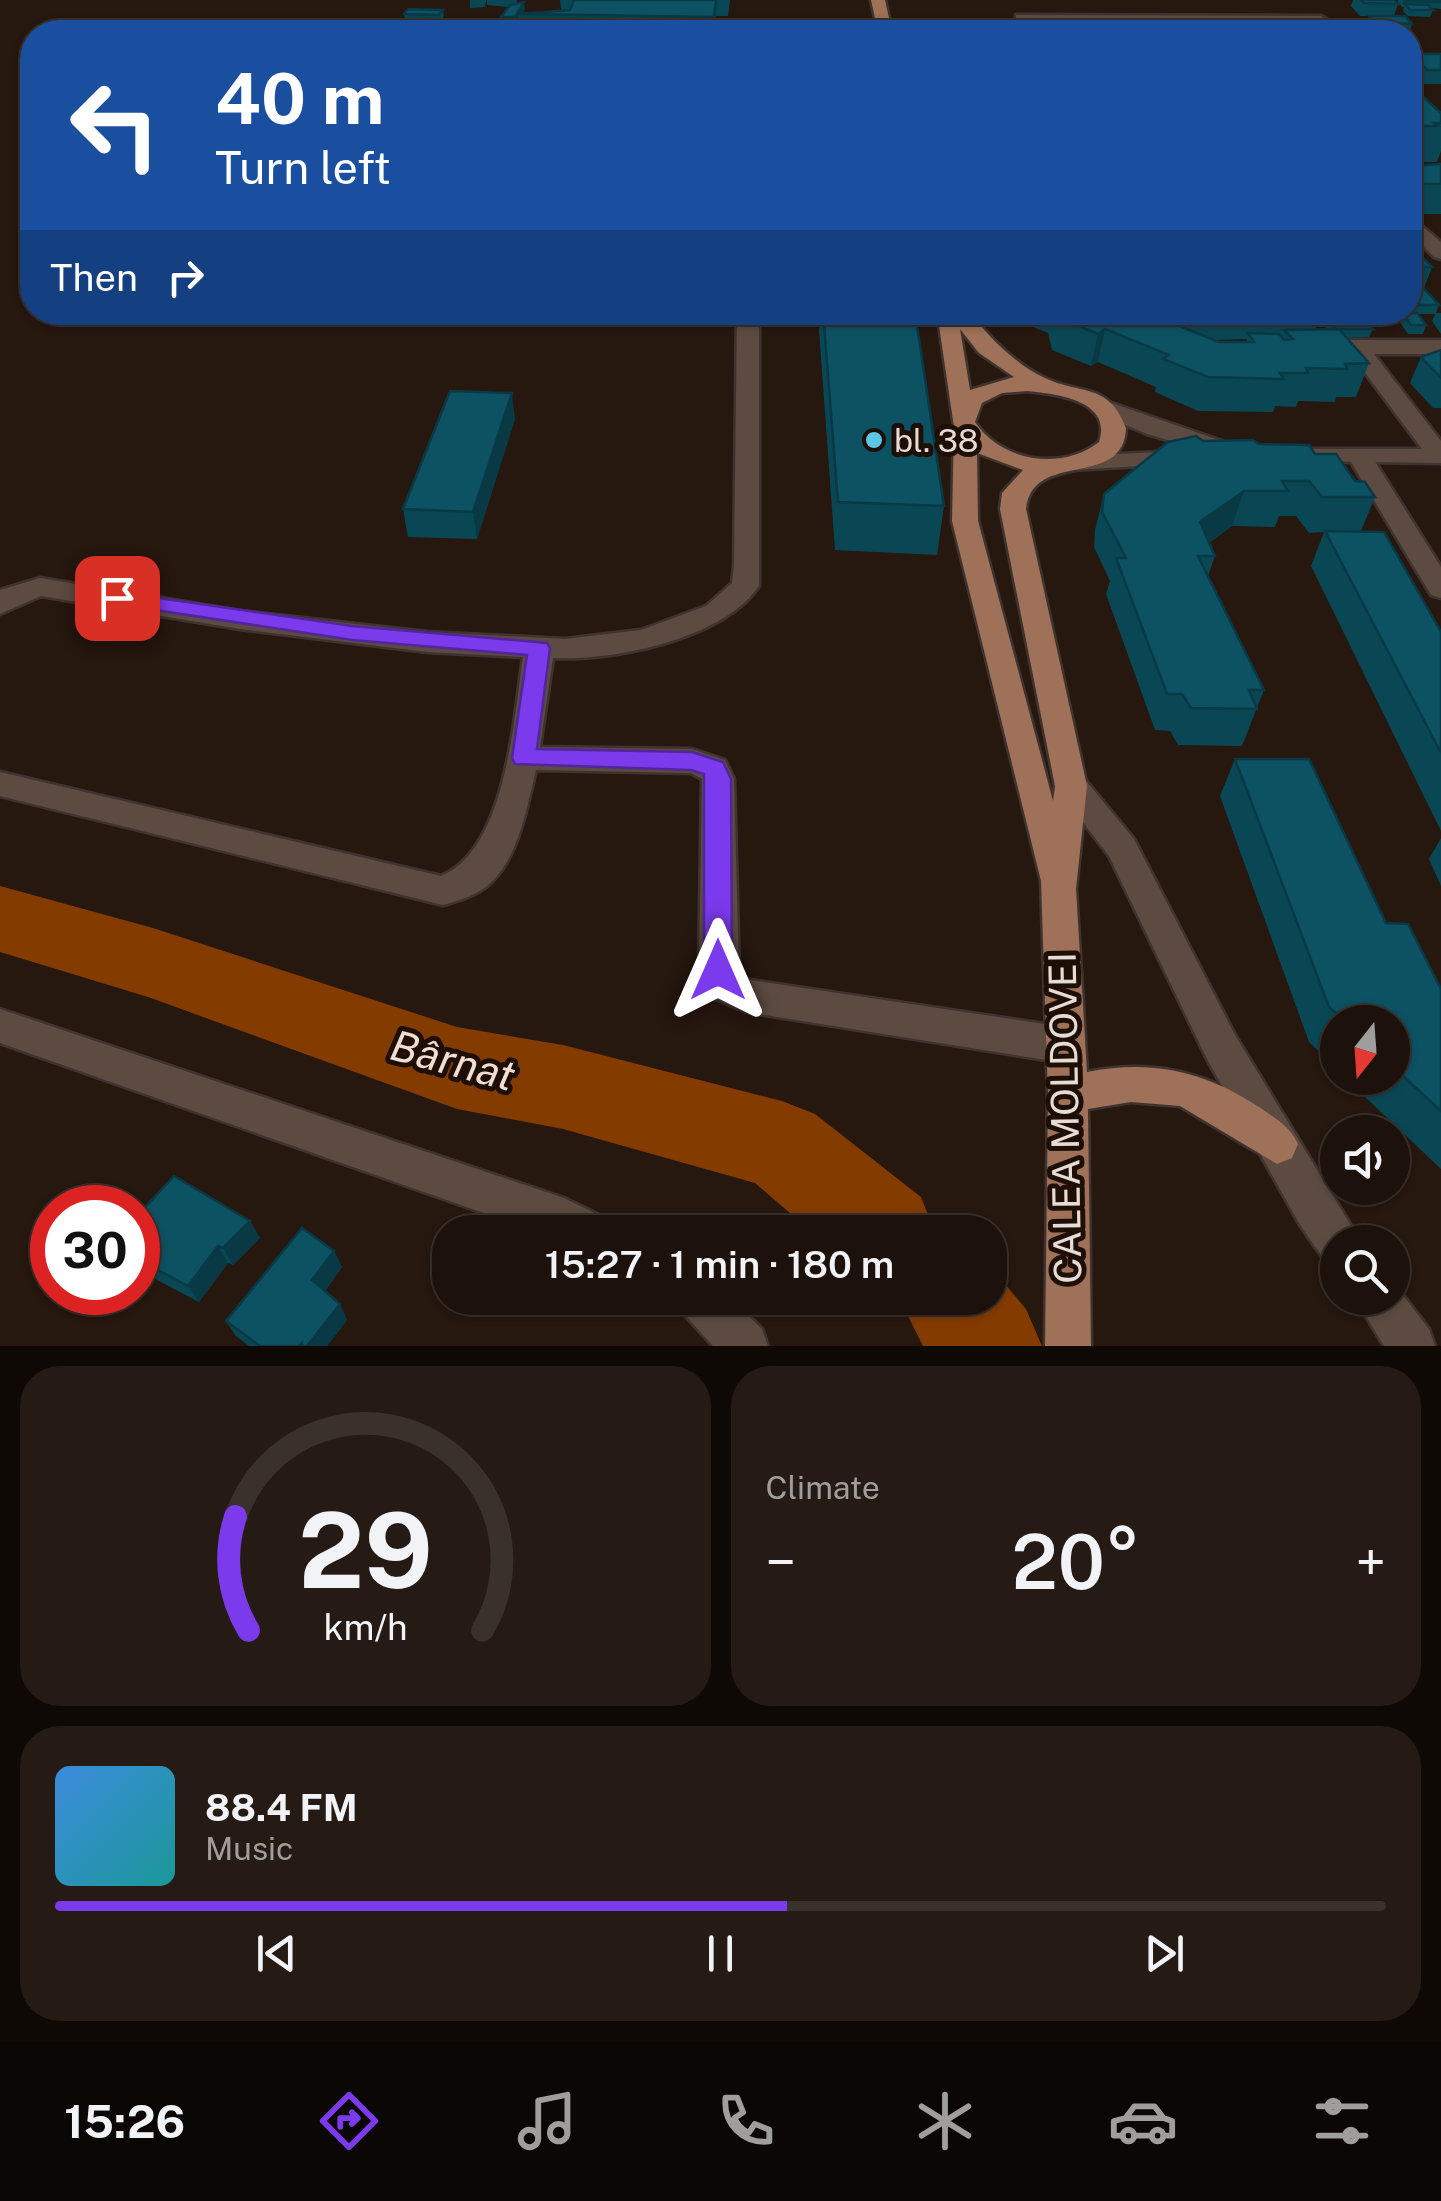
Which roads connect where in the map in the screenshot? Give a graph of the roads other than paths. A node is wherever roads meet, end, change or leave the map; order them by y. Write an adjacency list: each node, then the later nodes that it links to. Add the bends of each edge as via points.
1 (1307, 4): 3 (street)
2 (1022, 20): 3 (street, via 1018,12)
3 (1322, 20)
4 (1422, 234): 5 (street)
5 (1441, 253)
6 (748, 325): 21 (street, via 745,586 716,613 646,640)
7 (950, 325): 14 (main road)
8 (967, 325): 12 (main road, via 986,348)
9 (1282, 347): 11 (street)
10 (1441, 347): 11 (street)
11 (1358, 348): 16 (street)
12 (1038, 384): 13 (main road); 14 (main road, via 978,394 966,404)
13 (1100, 406): 18 (main road, via 1115,433 1109,446 1095,457); 18 (street, via 1236,454)
14 (964, 422): 18 (main road, via 975,441 993,452); 22 (main road, via 965,520)
15 (1271, 456): 17 (street)
16 (1440, 456): 17 (street)
17 (1360, 457): 19 (street)
18 (1058, 464): 25 (main road, via 1015,493 1014,526)
19 (1441, 589)
20 (0, 605): 21 (street, via 40,587 240,620)
21 (539, 648): 23 (street)
22 (995, 648): 25 (main road, via 1030,678 1044,753); 26 (main road)
23 (524, 758): 24 (street, via 496,843 477,874 444,891); 28 (street, via 692,761 714,768 718,970 724,986 746,996)
24 (0, 784)
25 (1071, 786): 26 (main road); 30 (street, via 1122,848)
26 (1058, 889): 28 (main road, CALEA MOLDOVEI)
27 (0, 1026): 31 (street)
28 (1064, 1045): 29 (main road, CALEA MOLDOVEI)
29 (1068, 1094): 30 (main road, via 1123,1082 1169,1085 1217,1100); 36 (main road, CALEA MOLDOVEI)
30 (1277, 1144): 32 (street)
31 (549, 1215)
32 (1328, 1225)
33 (716, 1315): 35 (street)
34 (1390, 1315): 37 (street)
35 (745, 1346)
36 (1068, 1346)
37 (1412, 1346)

